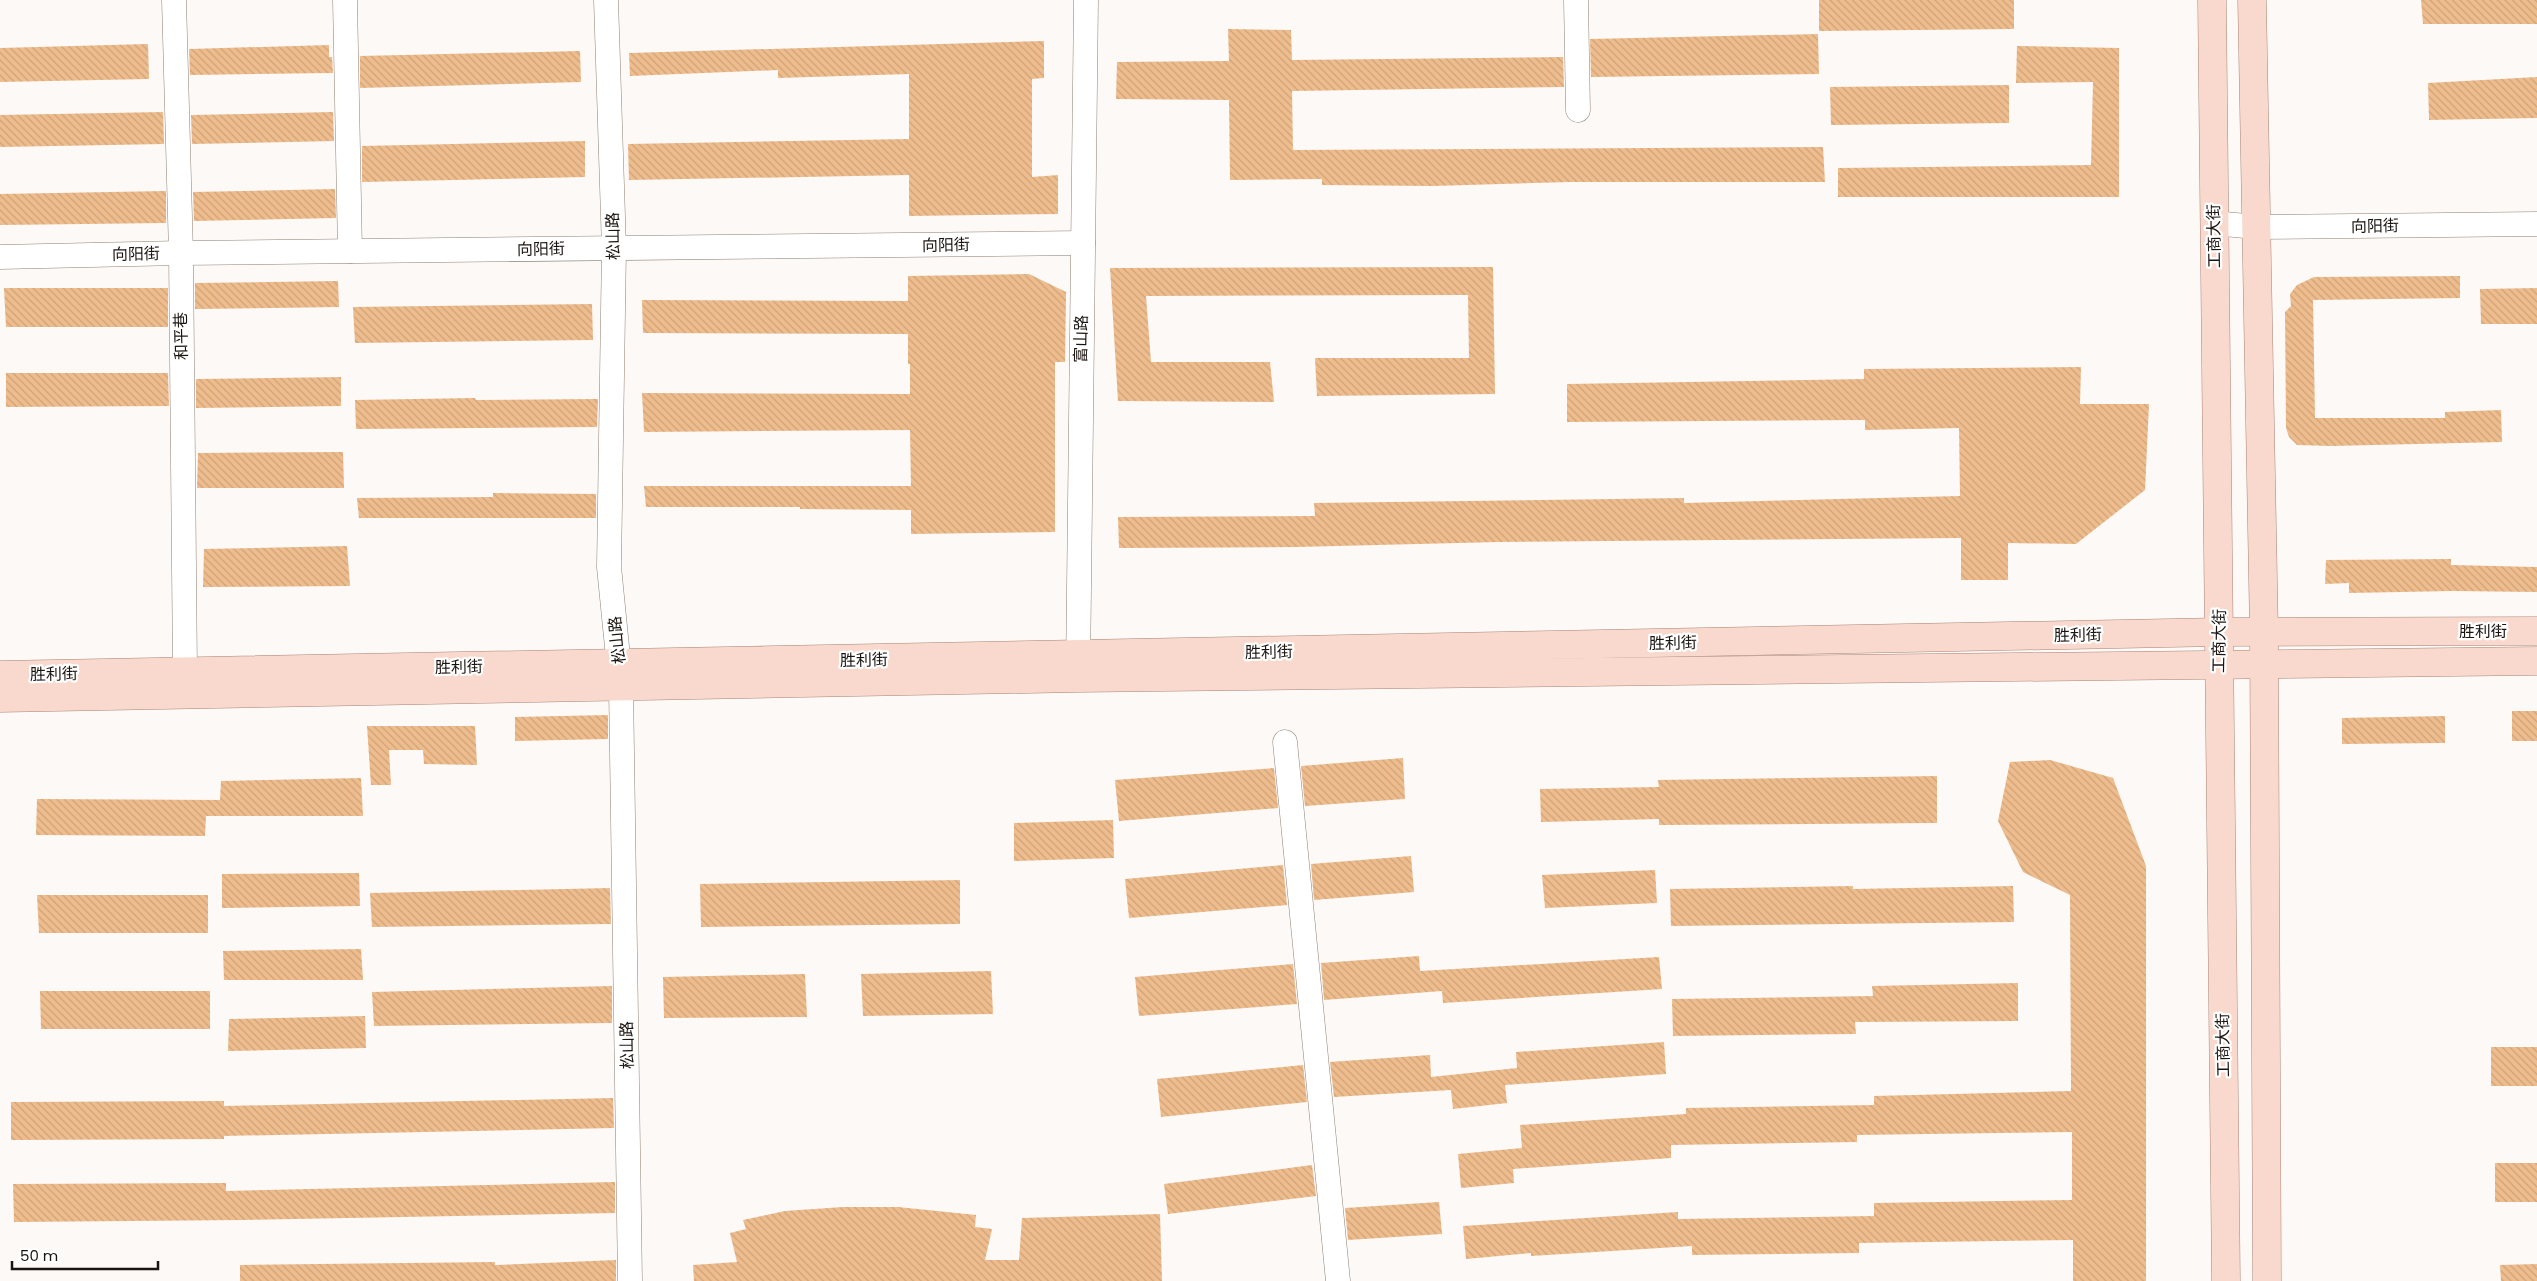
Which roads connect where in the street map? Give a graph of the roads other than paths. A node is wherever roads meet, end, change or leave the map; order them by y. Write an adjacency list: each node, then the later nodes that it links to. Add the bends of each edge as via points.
1 (174, 0): 15 (street, 和平巷)
2 (345, 0): 14 (street)
3 (606, 0): 13 (street, 松山路)
4 (1086, 0): 12 (street, 富山路)
5 (1576, 0): 8 (street)
6 (2212, 0): 9 (main road, 工商大街)
7 (2252, 0): 11 (main road)
8 (1578, 110)
9 (2214, 223): 11 (street, 向阳街); 18 (main road, 工商大街)
10 (2537, 224): 11 (street, 向阳街)
11 (2256, 227): 19 (main road)
12 (1083, 243): 13 (street, 向阳街); 23 (street, 富山路)
13 (614, 248): 14 (street, 向阳街); 26 (street, 松山路, via 609,568)
14 (350, 251): 15 (street, 向阳街)
15 (180, 253): 16 (street, 向阳街); 24 (street, 和平巷)
16 (0, 257)
17 (2537, 631): 19 (main road, 胜利街)
18 (2220, 632): 19 (main road, 胜利街); 21 (main road, 工商大街); 23 (main road, 胜利街)
19 (2264, 633): 22 (main road)
20 (2537, 661): 22 (main road, 胜利街)
21 (2218, 664): 22 (main road, 胜利街); 23 (main road, 胜利街); 31 (main road, 工商大街)
22 (2263, 665): 32 (main road)
23 (1078, 667): 26 (main road, 胜利街)
24 (185, 672): 25 (main road, 胜利街); 26 (main road, 胜利街)
25 (0, 675)
26 (620, 675): 27 (main road, 胜利街); 29 (street, 松山路)
27 (0, 698)
28 (1285, 742): 30 (street)
29 (630, 1281)
30 (1338, 1281)
31 (2226, 1281)
32 (2267, 1281)

